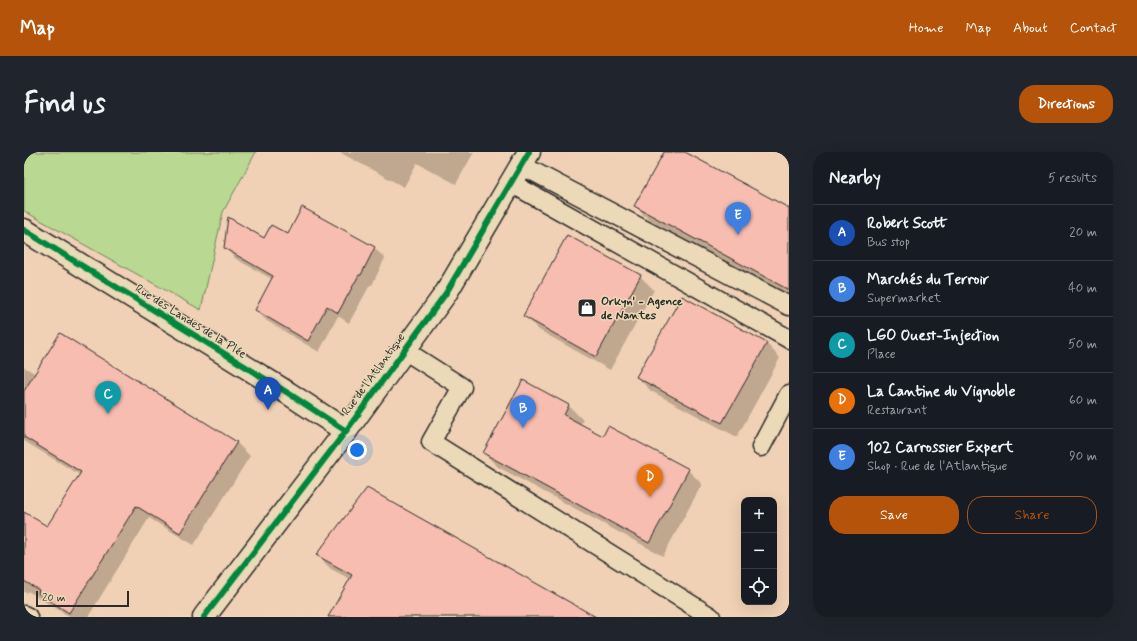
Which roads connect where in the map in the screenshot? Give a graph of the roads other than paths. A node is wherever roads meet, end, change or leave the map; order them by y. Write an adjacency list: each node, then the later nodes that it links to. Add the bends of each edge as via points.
1 (520, 167): 3 (lane); 4 (lane); 5 (street, Rue de l'Atlantique, via 446,293)
2 (24, 230): 7 (street, Rue des Landes de la Plée)
3 (789, 306)
4 (789, 339)
5 (404, 350): 7 (street, Rue de l'Atlantique); 12 (lane, via 462,387 431,442)
6 (789, 394): 8 (lane)
7 (346, 431): 11 (street, Rue de l'Atlantique)
8 (761, 447)
9 (24, 615): 10 (lane)
10 (28, 617)
11 (204, 617)
12 (711, 617)

